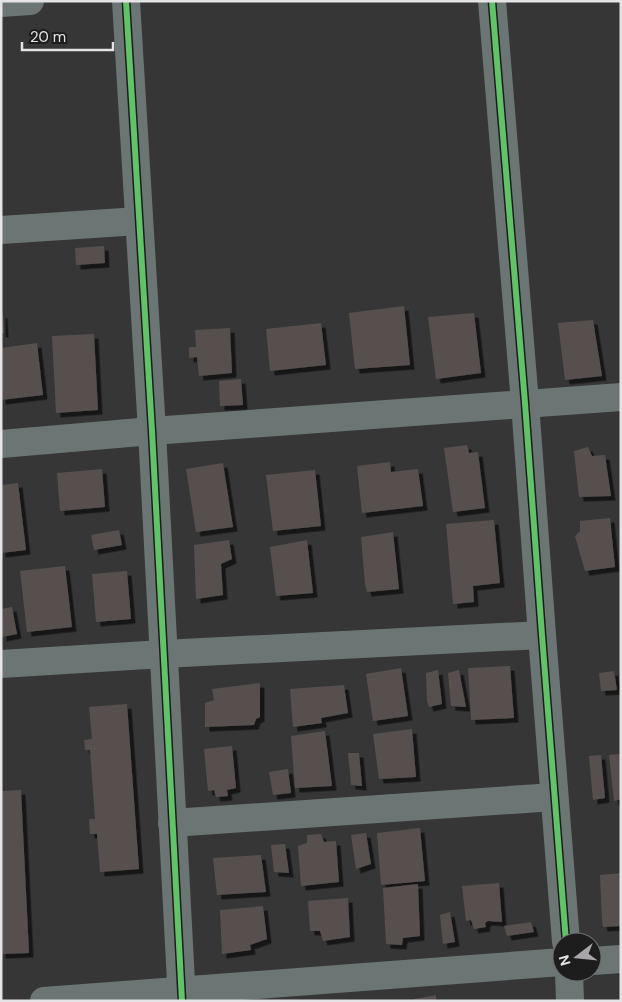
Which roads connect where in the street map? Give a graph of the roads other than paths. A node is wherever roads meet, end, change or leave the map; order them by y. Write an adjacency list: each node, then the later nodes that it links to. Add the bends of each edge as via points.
1 (30, 1): 4 (street)
2 (126, 1): 5 (street)
3 (492, 1): 8 (street)
4 (1, 3)
5 (139, 221): 6 (street); 9 (street)
6 (1, 230)
7 (621, 397): 8 (street)
8 (525, 403): 9 (street); 11 (street)
9 (152, 431): 10 (street); 12 (street)
10 (1, 444)
11 (542, 635): 12 (street); 14 (street)
12 (163, 654): 13 (street); 15 (street)
13 (1, 664)
14 (554, 796): 15 (street); 16 (street)
15 (172, 823): 21 (street)
16 (565, 932)
17 (621, 959): 18 (street)
18 (602, 960)
19 (552, 963): 21 (street)
20 (569, 982): 23 (street)
21 (182, 996): 22 (street)
22 (44, 1001)
23 (570, 1001)

